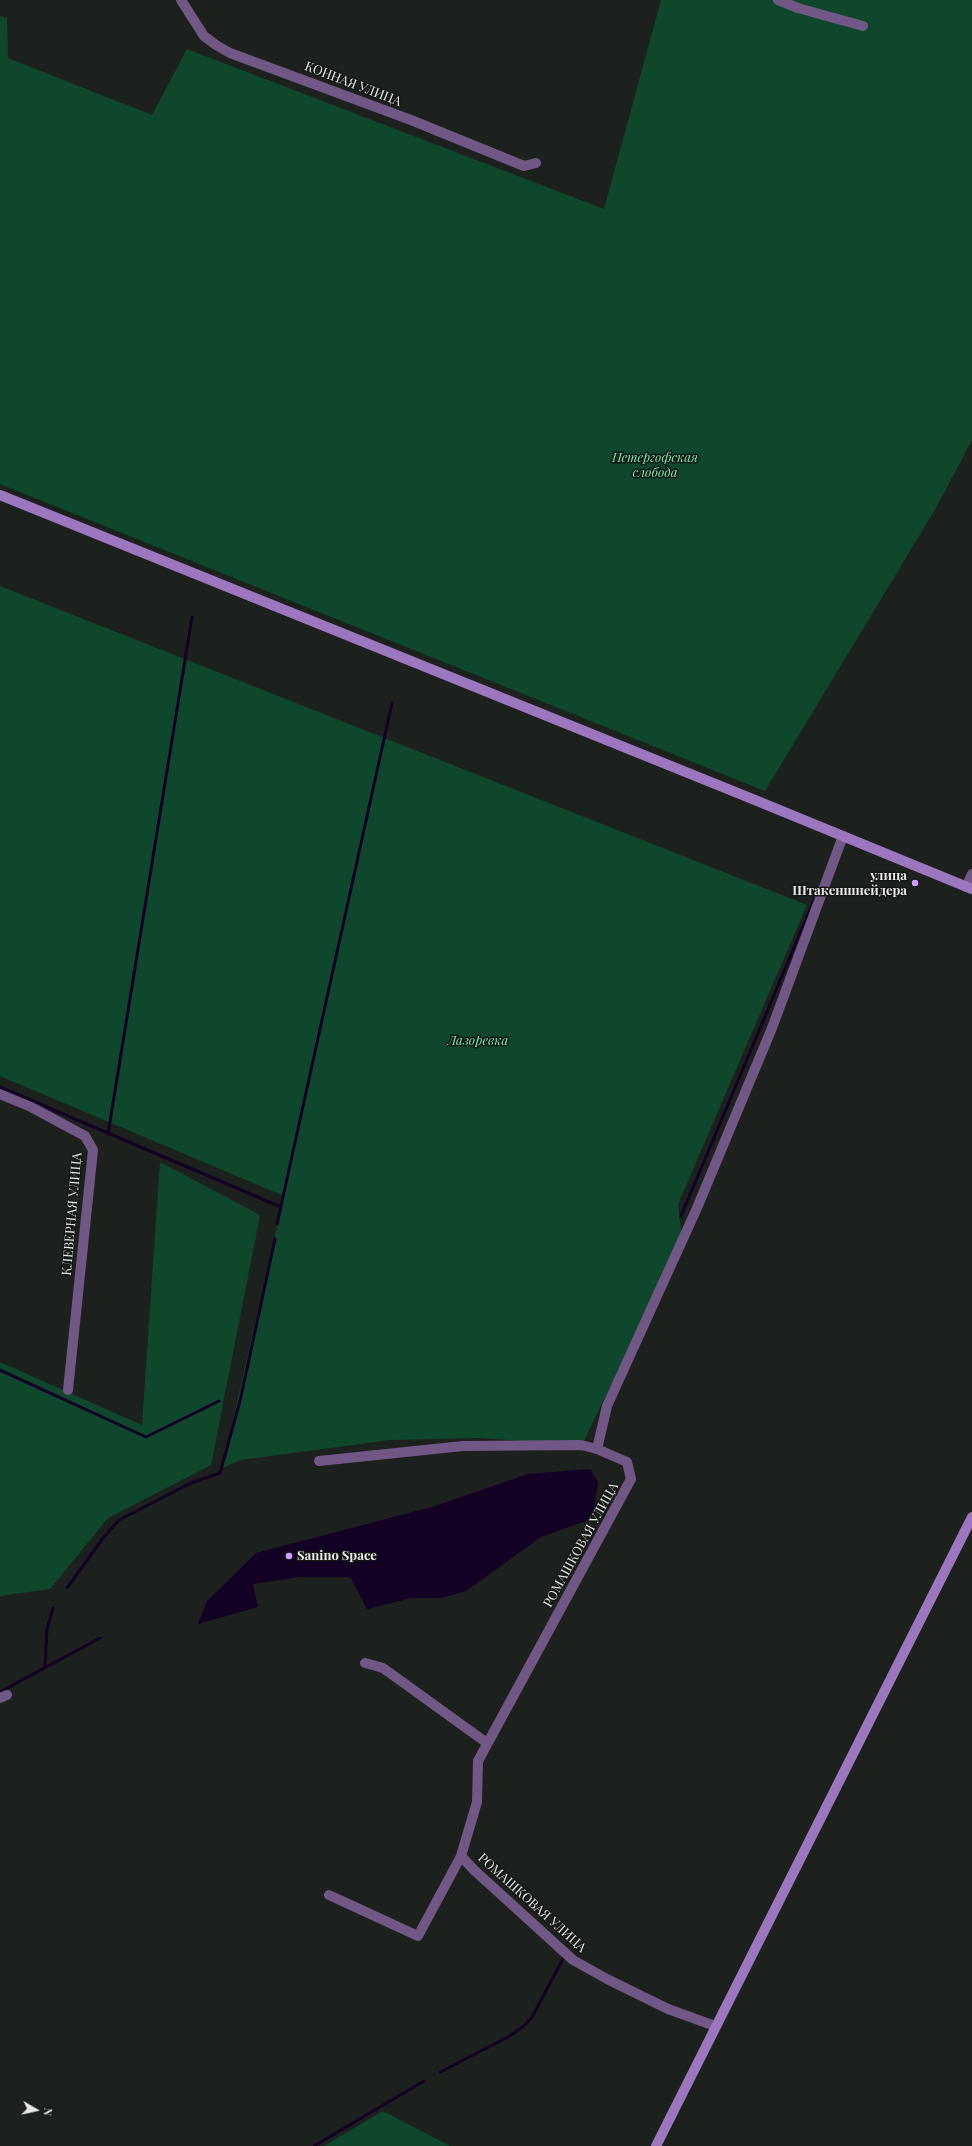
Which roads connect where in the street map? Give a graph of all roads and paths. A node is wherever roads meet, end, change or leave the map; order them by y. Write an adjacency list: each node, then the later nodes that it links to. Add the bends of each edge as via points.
1 (180, 0): 4 (street, КОННАЯ УЛИЦА, via 204,36 230,53 403,117 524,166)
2 (778, 0): 3 (street)
3 (863, 26)
4 (536, 163)
5 (0, 495): 6 (street)
6 (843, 836): 8 (street); 11 (street, via 772,1028 697,1208 607,1406)
7 (972, 874): 8 (street)
8 (969, 888)
9 (0, 1094): 10 (street, КЛЕВЕРНАЯ УЛИЦА, via 32,1107 85,1136 93,1150)
10 (68, 1390)
11 (597, 1448): 12 (street, РОМАШКОВАЯ УЛИЦА, via 581,1445 463,1446); 15 (street, РОМАШКОВАЯ УЛИЦА, via 627,1462 631,1479)
12 (319, 1461)
13 (972, 1517): 18 (street)
14 (365, 1662): 15 (street, via 383,1668)
15 (487, 1743): 16 (street, РОМАШКОВАЯ УЛИЦА, via 478,1761 477,1802)
16 (461, 1856): 17 (street, via 418,1936); 18 (street, РОМАШКОВАЯ УЛИЦА, via 573,1960 668,2009)
17 (329, 1895)
18 (715, 2026): 19 (street)
19 (656, 2146)

